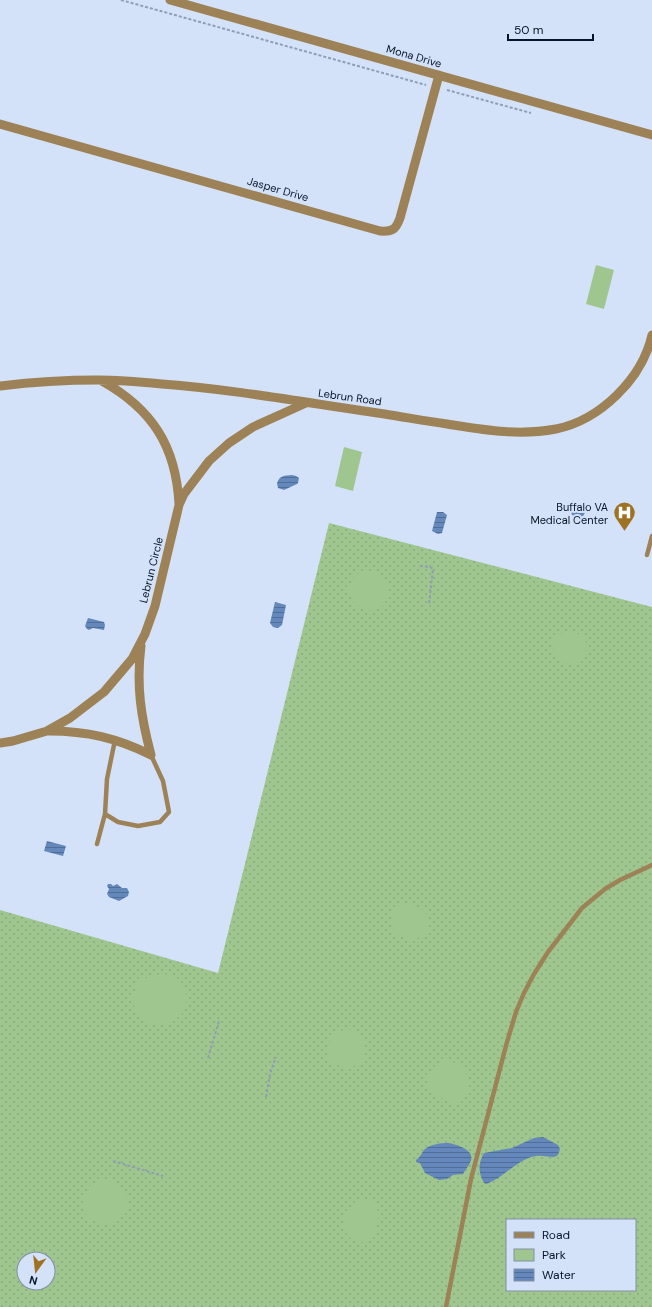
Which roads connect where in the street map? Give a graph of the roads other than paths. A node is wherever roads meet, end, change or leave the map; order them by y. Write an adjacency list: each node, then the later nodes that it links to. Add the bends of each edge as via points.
1 (170, 0): 2 (street, Mona Drive)
2 (439, 75): 3 (street, Jasper Drive, via 400,218 393,230 388,232); 4 (street, Mona Drive)
3 (0, 124)
4 (652, 135)
5 (652, 335): 8 (street, Lebrun Road, via 642,361 630,380 616,395 590,415 557,428 504,433)
6 (100, 380): 7 (street, Lebrun Road); 8 (street, Lebrun Road, via 204,387); 9 (street, Lebrun Circle, via 137,404 154,425 172,460)
7 (0, 386)
8 (306, 403): 9 (street, Lebrun Circle, via 253,427 229,442 209,461 184,494)
9 (179, 505): 12 (street, Lebrun Circle, via 154,606)
10 (652, 536): 11 (lane)
11 (647, 555)
12 (142, 640): 13 (street, Lebrun Circle, via 132,659 104,692 70,718); 16 (street, Lebrun Circle, via 139,687 146,735)
13 (47, 730): 14 (street, Lebrun Circle, via 82,732); 15 (street, Lebrun Circle)
14 (115, 740): 16 (street, Lebrun Circle); 17 (lane, via 107,779)
15 (0, 743)
16 (152, 755): 17 (lane, via 162,781 169,812 160,822 138,826 118,822)
17 (105, 814): 18 (lane)
18 (97, 844)
19 (652, 865): 20 (lane, via 605,889 582,908 548,952 524,993 507,1042 471,1179)
20 (446, 1307)

